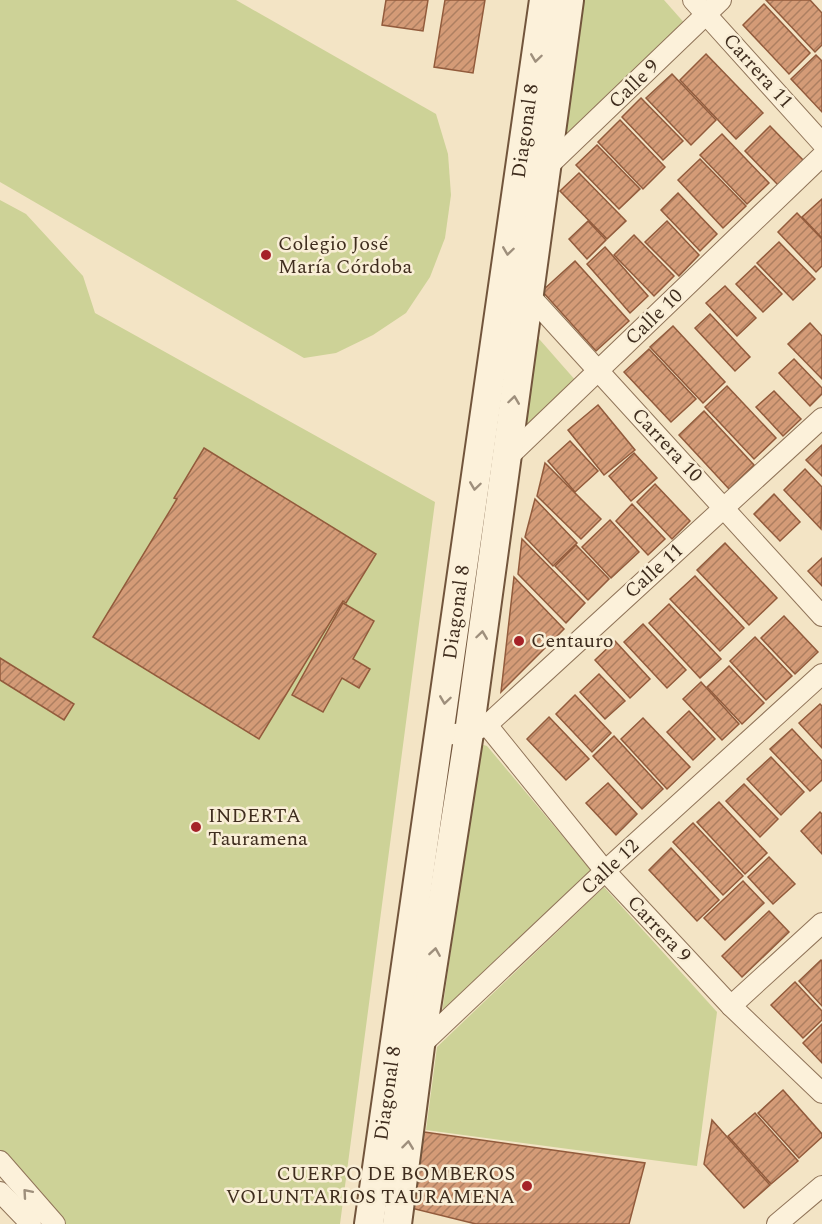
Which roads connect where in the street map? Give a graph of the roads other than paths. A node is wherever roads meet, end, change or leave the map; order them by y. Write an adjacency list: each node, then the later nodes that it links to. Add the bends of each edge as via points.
1 (544, 0): 8 (street, Diagonal 8, one-way to 8)
2 (569, 0): 7 (street, Diagonal 8)
3 (721, 0): 4 (street, Calle 9)
4 (700, 7): 5 (street, Carrera 11); 7 (street, Calle 9)
5 (822, 142)
6 (822, 156): 9 (street, Calle 10)
7 (546, 168): 8 (street, Diagonal 8)
8 (516, 292): 9 (street, Carrera 10); 11 (street, Diagonal 8)
9 (598, 371): 11 (street, Calle 10); 12 (street, Carrera 10)
10 (822, 418): 12 (street, Calle 11)
11 (493, 457): 15 (street, Diagonal 8, one-way to 11); 16 (street, Diagonal 8, one-way to 16)
12 (724, 508): 13 (street, Carrera 10); 15 (street, Calle 11)
13 (822, 616)
14 (822, 674): 17 (street, Calle 12)
15 (478, 729): 16 (street); 17 (street, Carrera 9); 20 (street, Diagonal 8, one-way to 15)
16 (440, 735): 20 (street, Diagonal 8)
17 (605, 872): 19 (street, Carrera 9); 20 (street, Calle 12)
18 (822, 923): 19 (street)
19 (731, 1005): 21 (street, Carrera 9)
20 (407, 1045): 27 (street, Diagonal 8); 28 (street, Diagonal 8, one-way to 20)
21 (822, 1093)
22 (0, 1161): 26 (street, one-way to 22)
23 (822, 1186): 29 (street)
24 (0, 1192): 25 (street)
25 (31, 1224)
26 (55, 1224)
27 (369, 1224)
28 (397, 1224)
29 (777, 1224)

